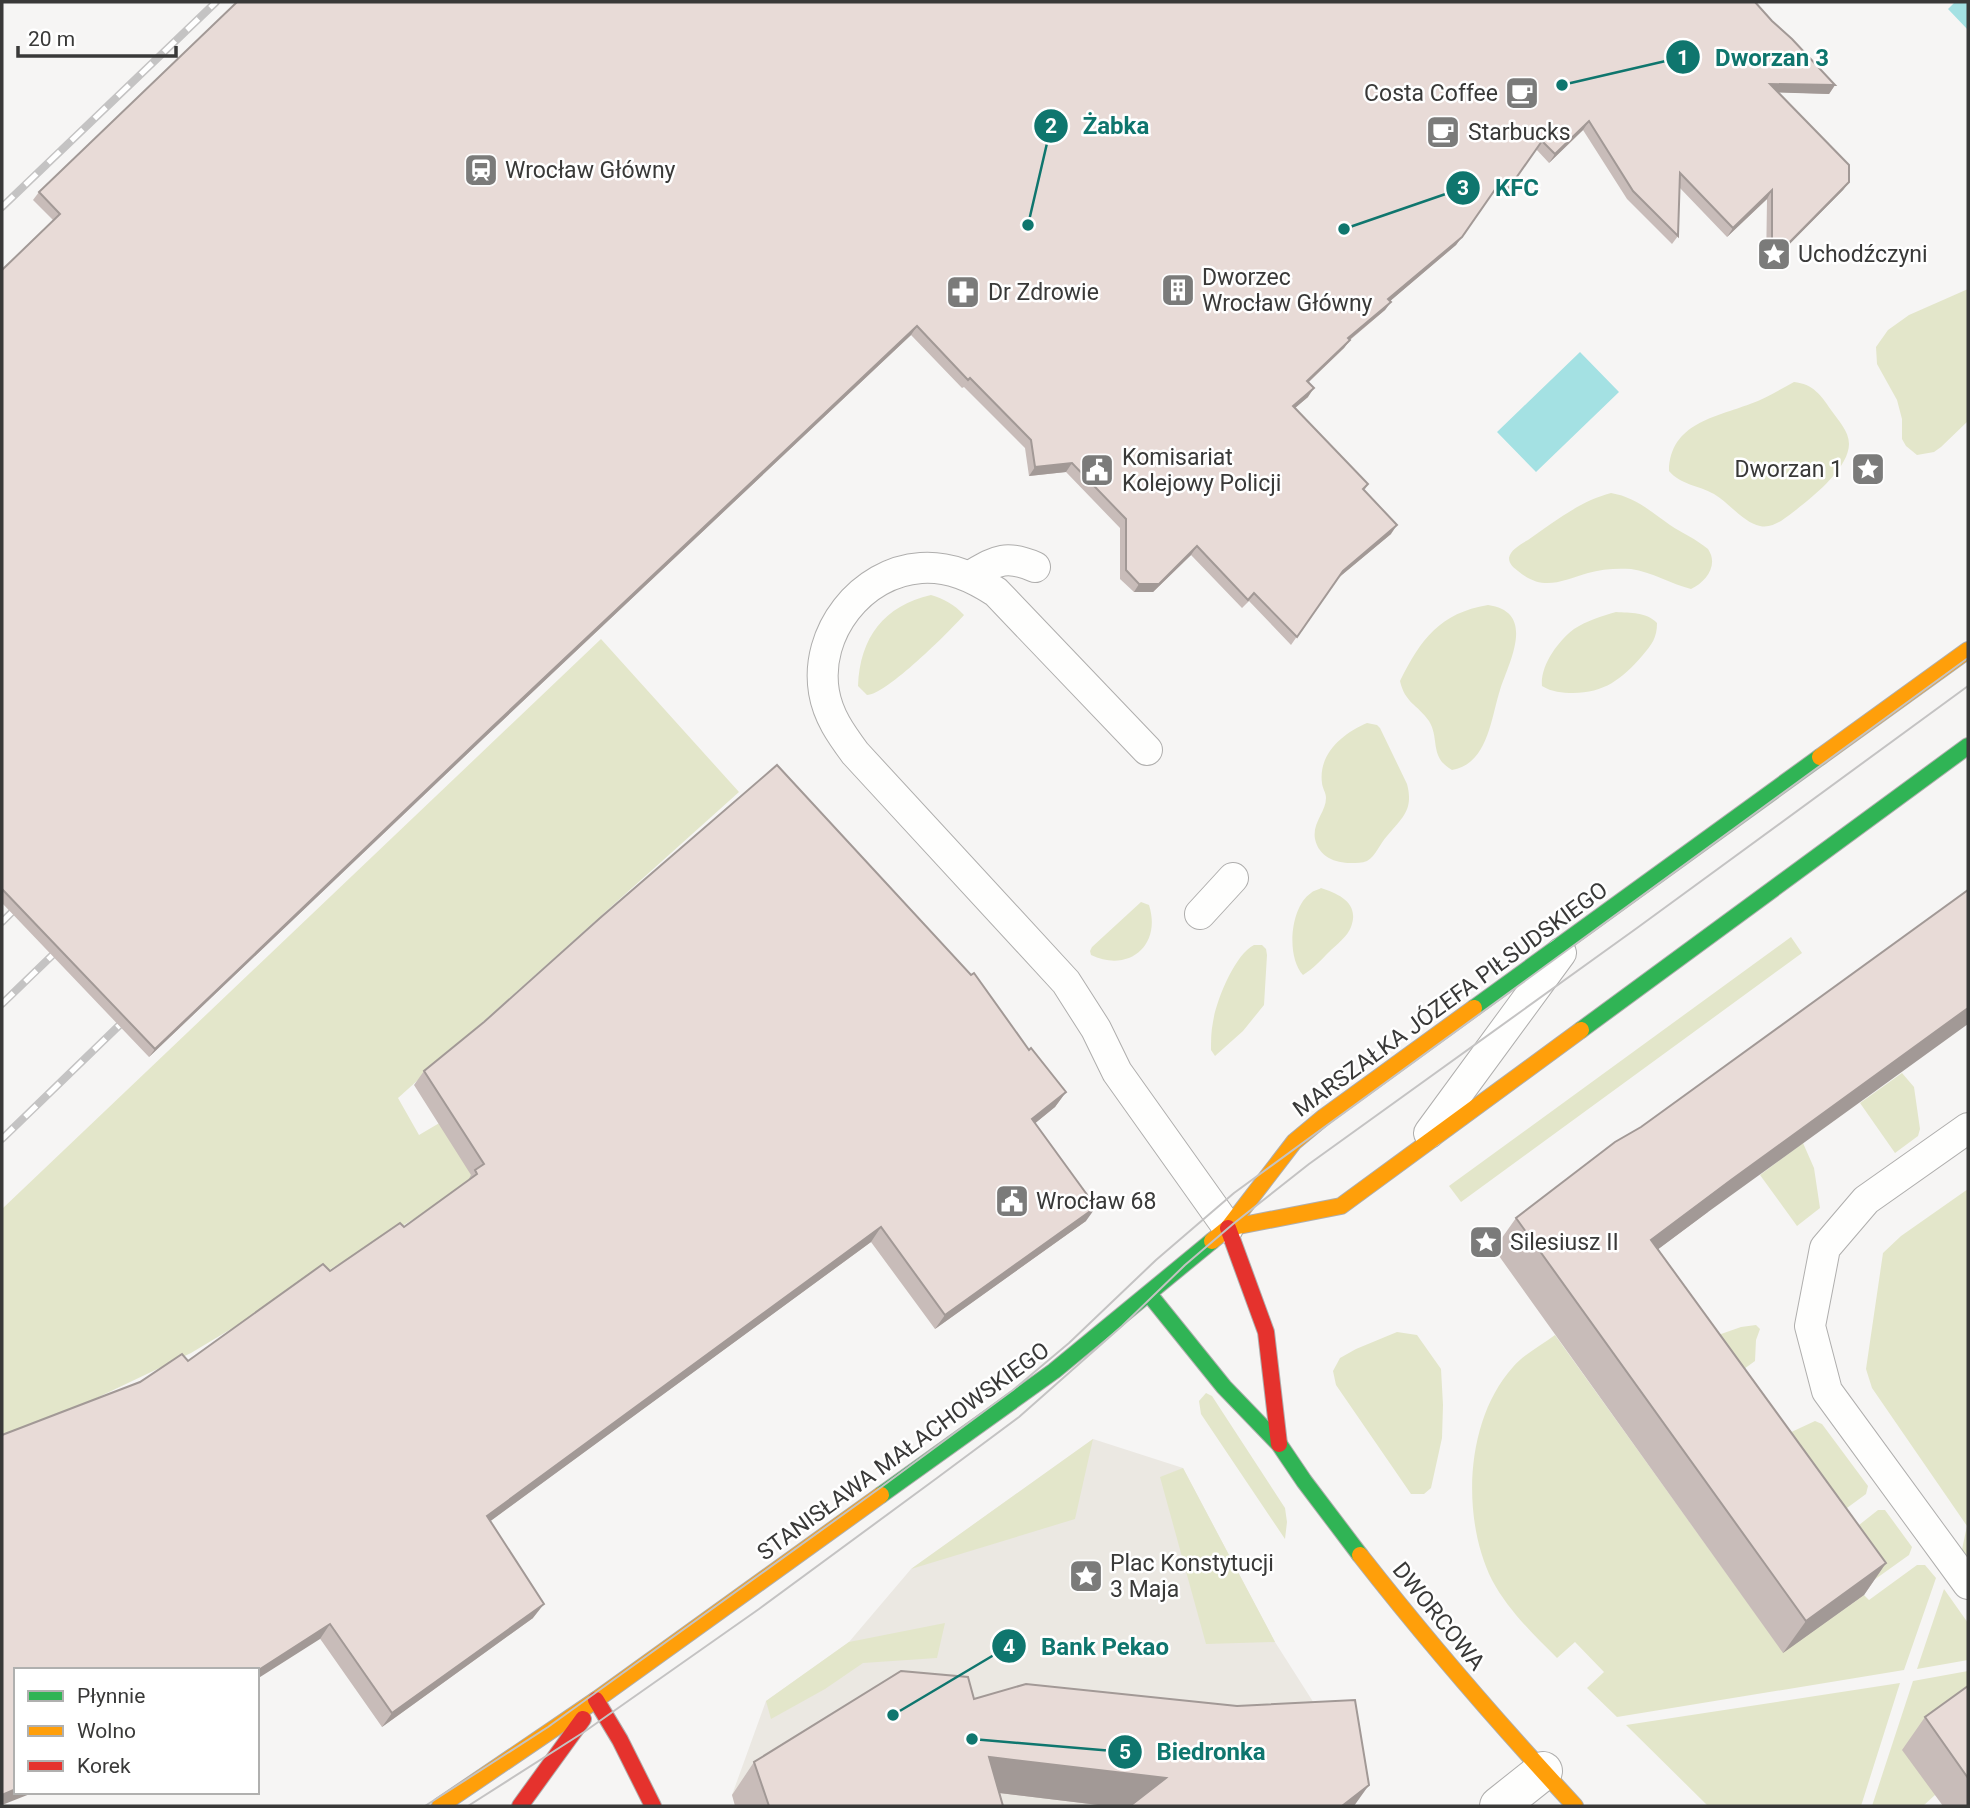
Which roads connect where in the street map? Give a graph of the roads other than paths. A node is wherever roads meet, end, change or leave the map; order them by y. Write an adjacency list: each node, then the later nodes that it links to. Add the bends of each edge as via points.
1 (1035, 567): 2 (lane, via 1017,559 994,563)
2 (970, 576): 5 (lane, via 996,592); 11 (lane, via 921,568 887,577 866,589 844,611 825,649 822,669 828,710 855,753 1066,982 1117,1073)
3 (1968, 650): 8 (street, MARSZAŁKA JÓZEFA PIŁSUDSKIEGO)
4 (1968, 746): 10 (street)
5 (1147, 750)
6 (1233, 878): 7 (lane)
7 (1200, 914)
8 (1575, 935): 10 (lane); 11 (street, MARSZAŁKA JÓZEFA PIŁSUDSKIEGO, via 1300,1136)
9 (1968, 1128): 14 (lane, via 1867,1200 1825,1248 1810,1326 1827,1391)
10 (1414, 1153): 11 (street, via 1341,1206)
11 (1228, 1228): 12 (street, STANISŁAWA MAŁACHOWSKIEGO); 13 (street, DWORCOWA, via 1266,1332)
12 (1149, 1294): 13 (street, DWORCOWA, via 1224,1387); 15 (street, STANISŁAWA MAŁACHOWSKIEGO, via 1054,1371)
13 (1279, 1444): 16 (street, DWORCOWA, via 1409,1618)
14 (1968, 1584)
15 (596, 1700): 17 (street, STANISŁAWA MAŁACHOWSKIEGO); 18 (street, STANISŁAWA MAŁACHOWSKIEGO); 19 (street)
16 (1543, 1771): 20 (street); 21 (street, DWORCOWA)
17 (440, 1806)
18 (520, 1806)
19 (653, 1806)
20 (1499, 1806)
21 (1575, 1806)

